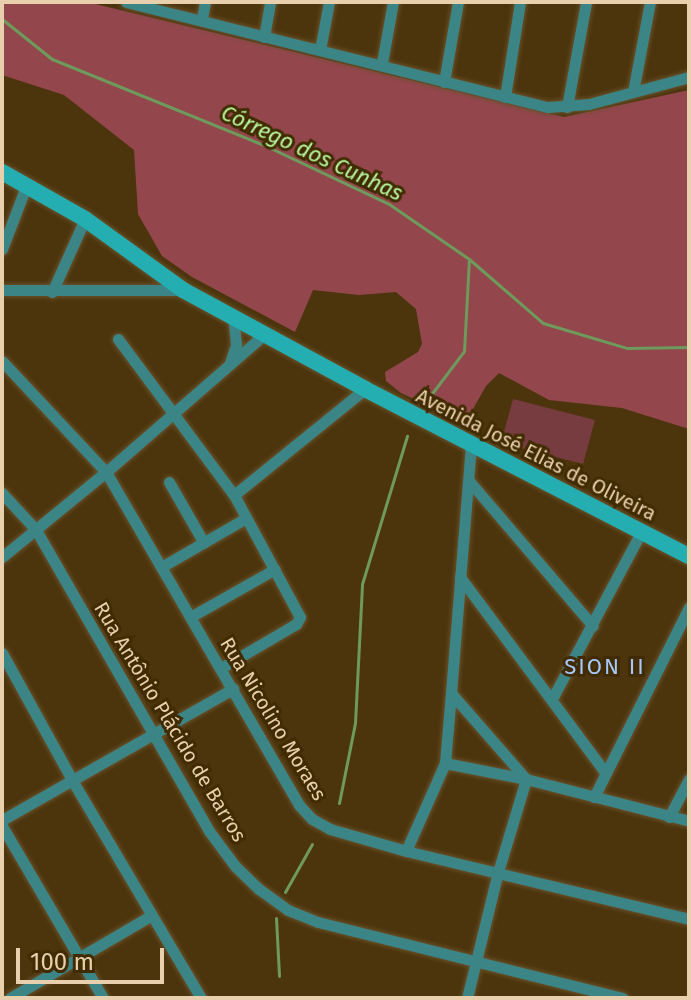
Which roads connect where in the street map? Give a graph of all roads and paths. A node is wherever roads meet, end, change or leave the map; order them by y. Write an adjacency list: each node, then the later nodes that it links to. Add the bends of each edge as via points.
1 (126, 2): 10 (street)
2 (205, 2): 11 (street)
3 (270, 2): 12 (street)
4 (329, 2): 13 (street)
5 (393, 2): 14 (street)
6 (458, 2): 16 (street)
7 (520, 2): 18 (street)
8 (586, 2): 19 (street)
9 (650, 2): 17 (street)
10 (140, 4): 11 (street)
11 (202, 19): 12 (street)
12 (264, 37): 13 (street)
13 (320, 50): 14 (street)
14 (382, 63): 16 (street)
15 (689, 77): 17 (street)
16 (444, 82): 18 (street)
17 (633, 92): 19 (street)
18 (505, 97): 19 (street)
19 (567, 107)
20 (2, 172): 21 (street, Avenida José Elias de Oliveira)
21 (27, 184): 22 (street, Avenida José Elias de Oliveira); 23 (street)
22 (85, 219): 25 (street, Avenida José Elias de Oliveira); 26 (street)
23 (2, 249)
24 (2, 290): 26 (street)
25 (183, 290): 26 (street); 27 (street, Avenida José Elias de Oliveira)
26 (52, 292)
27 (233, 316): 28 (street, Avenida José Elias de Oliveira); 31 (street, via 236,344)
28 (266, 333): 31 (street); 32 (street, Avenida José Elias de Oliveira)
29 (118, 339): 33 (street)
30 (2, 361): 35 (street, Rua Nicolino Moraes)
31 (228, 368): 33 (street)
32 (365, 389): 34 (street, Avenida José Elias de Oliveira); 39 (street)
33 (175, 414): 35 (street); 39 (street)
34 (471, 443): 37 (street); 42 (street, Avenida José Elias de Oliveira)
35 (106, 472): 41 (street); 46 (street, Rua Nicolino Moraes)
36 (169, 482): 43 (street)
37 (470, 482): 48 (street); 51 (street)
38 (2, 493): 41 (street, Rua Antônio Plácido de Barros)
39 (234, 495): 40 (street)
40 (246, 518): 43 (street); 47 (street)
41 (36, 530): 45 (street); 57 (street, Rua Antônio Plácido de Barros)
42 (641, 532): 44 (street, Avenida José Elias de Oliveira); 51 (street)
43 (204, 543): 46 (street)
44 (689, 556)
45 (2, 557)
46 (163, 566): 50 (street, Rua Nicolino Moraes)
47 (275, 569): 50 (street); 53 (street, via 300,617)
48 (460, 576): 55 (street); 56 (street)
49 (689, 607): 59 (street)
50 (192, 616): 53 (street, Rua Nicolino Moraes)
51 (593, 626): 56 (street)
52 (2, 653): 62 (street)
53 (221, 668): 54 (street, Rua Nicolino Moraes)
54 (233, 689): 57 (street); 67 (street, Rua Nicolino Moraes, via 312,819)
55 (451, 693): 58 (street); 60 (street)
56 (552, 699): 59 (street)
57 (156, 736): 62 (street); 72 (street, Rua Antônio Plácido de Barros, via 209,831 235,866 288,910)
58 (445, 763): 60 (street); 67 (street)
59 (605, 772): 63 (street)
60 (526, 779): 63 (street); 68 (street)
61 (689, 779): 64 (street)
62 (72, 780): 66 (street); 69 (street)
63 (594, 797): 64 (street)
64 (669, 817): 65 (street)
65 (689, 821)
66 (2, 823): 71 (street)
67 (406, 851): 68 (street, Rua Nicolino Moraes)
68 (498, 872): 70 (street, Rua Nicolino Moraes); 72 (street)
69 (152, 915): 71 (street); 75 (street)
70 (689, 919)
71 (79, 958): 73 (street); 74 (street)
72 (476, 961): 76 (street); 77 (street, Rua Antônio Plácido de Barros)
73 (10, 998)
74 (103, 998)
75 (201, 998)
76 (467, 998)
77 (623, 998)

